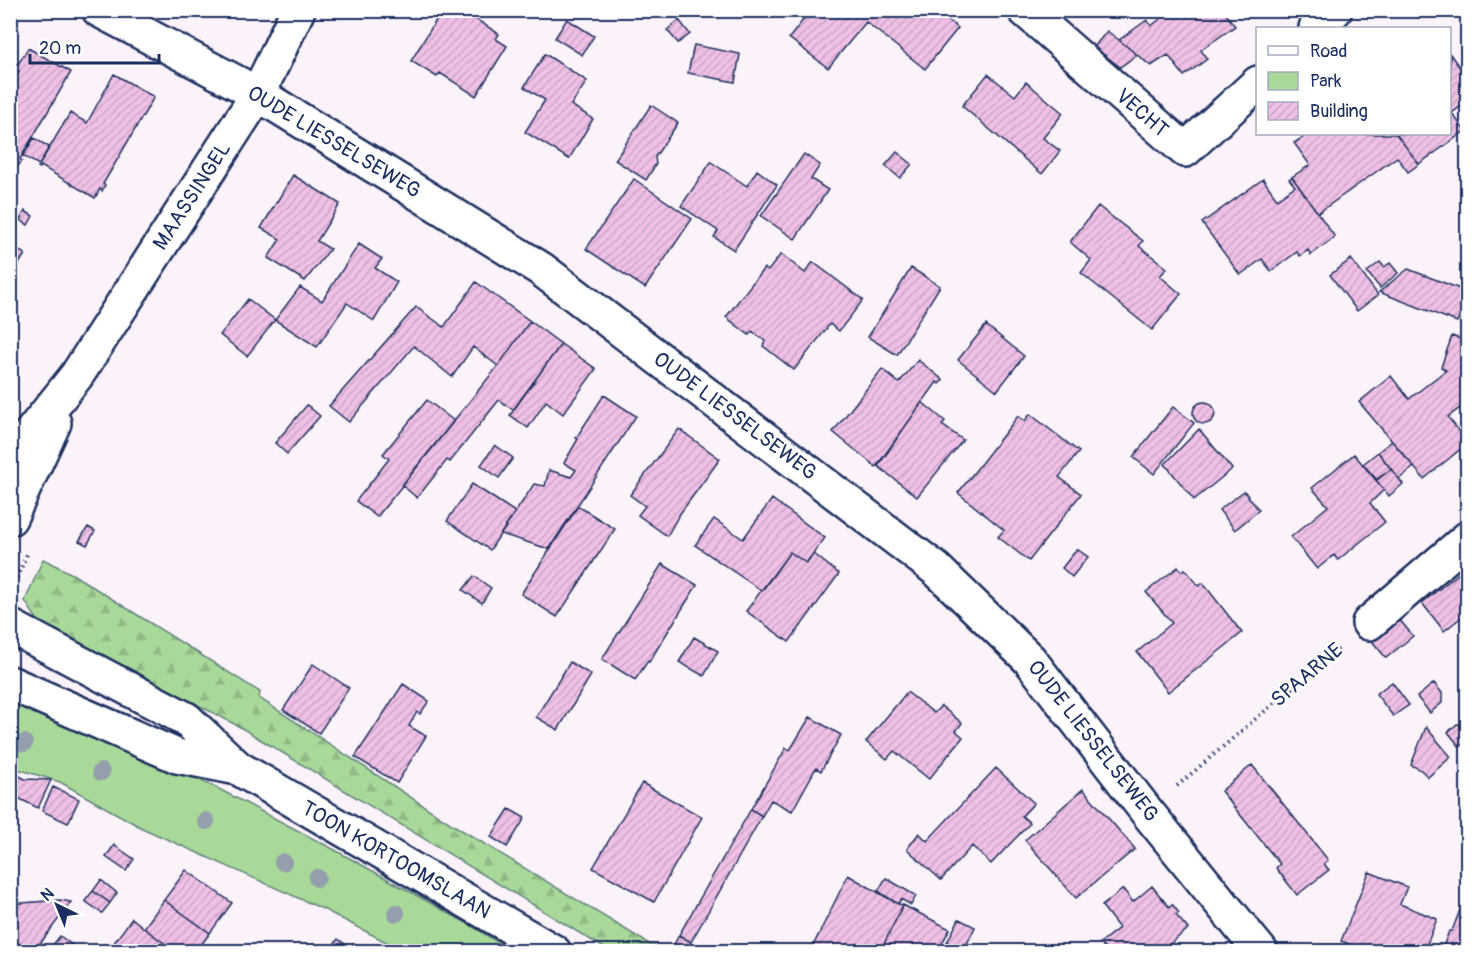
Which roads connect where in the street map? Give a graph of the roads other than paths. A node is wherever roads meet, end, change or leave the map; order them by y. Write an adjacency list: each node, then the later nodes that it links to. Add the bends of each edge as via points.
1 (99, 10): 7 (street, OUDE LIESSELSEWEG)
2 (298, 10): 7 (street, MAASSINGEL)
3 (1025, 10): 6 (street, VECHT, via 1185,150)
4 (1335, 10): 5 (street)
5 (1317, 27)
6 (1256, 84)
7 (258, 94): 8 (street, MAASSINGEL); 17 (street, OUDE LIESSELSEWEG, via 541,269 936,569 1030,660 1146,812)
8 (76, 375): 9 (street, MAASSINGEL); 10 (street, MAASSINGEL)
9 (10, 459)
10 (10, 518)
11 (1467, 538): 12 (street)
12 (1369, 622)
13 (10, 626): 15 (street, TOON KORTOOMSLAAN, via 186,718)
14 (10, 683): 15 (street, TOON KORTOOMSLAAN, via 177,756)
15 (238, 768): 16 (street, TOON KORTOOMSLAAN)
16 (554, 951)
17 (1262, 951)

